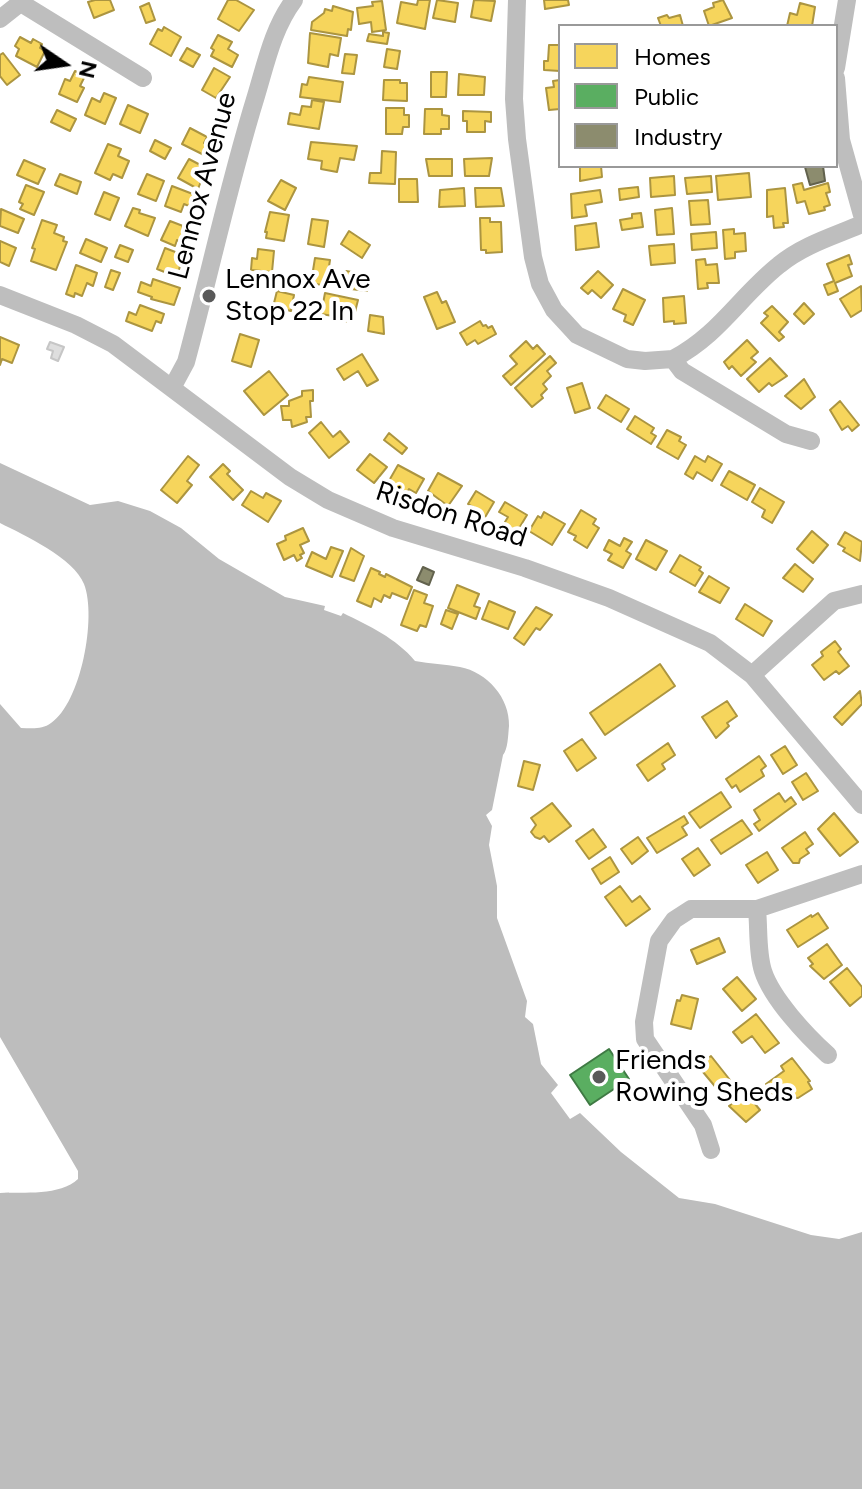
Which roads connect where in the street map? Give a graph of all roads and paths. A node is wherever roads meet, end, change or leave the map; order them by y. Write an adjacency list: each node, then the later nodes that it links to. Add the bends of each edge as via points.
1 (294, 0): 13 (street, Lennox Avenue, via 270,48 186,362)
2 (517, 0): 12 (street, via 517,139 540,284 577,335 627,359)
3 (847, 0): 6 (street)
4 (22, 1): 5 (street); 7 (street)
5 (0, 19)
6 (838, 56)
7 (143, 78)
8 (838, 103): 9 (street, via 841,140)
9 (862, 215)
10 (862, 224): 12 (street, via 779,264 718,328)
11 (0, 295): 13 (street, Risdon Road, via 94,333)
12 (673, 359): 14 (street, via 682,371 786,434)
13 (172, 388): 16 (street, Risdon Road, via 328,500 393,528 573,584 654,616 710,643)
14 (811, 441)
15 (862, 594): 16 (street, via 834,601)
16 (752, 675): 17 (street, Risdon Road)
17 (862, 805)
18 (862, 874): 19 (street)
19 (757, 909): 20 (street, via 760,959 768,982 804,1034); 21 (street, via 691,909 674,920 659,941 645,1039 703,1125)
20 (828, 1055)
21 (711, 1150)

